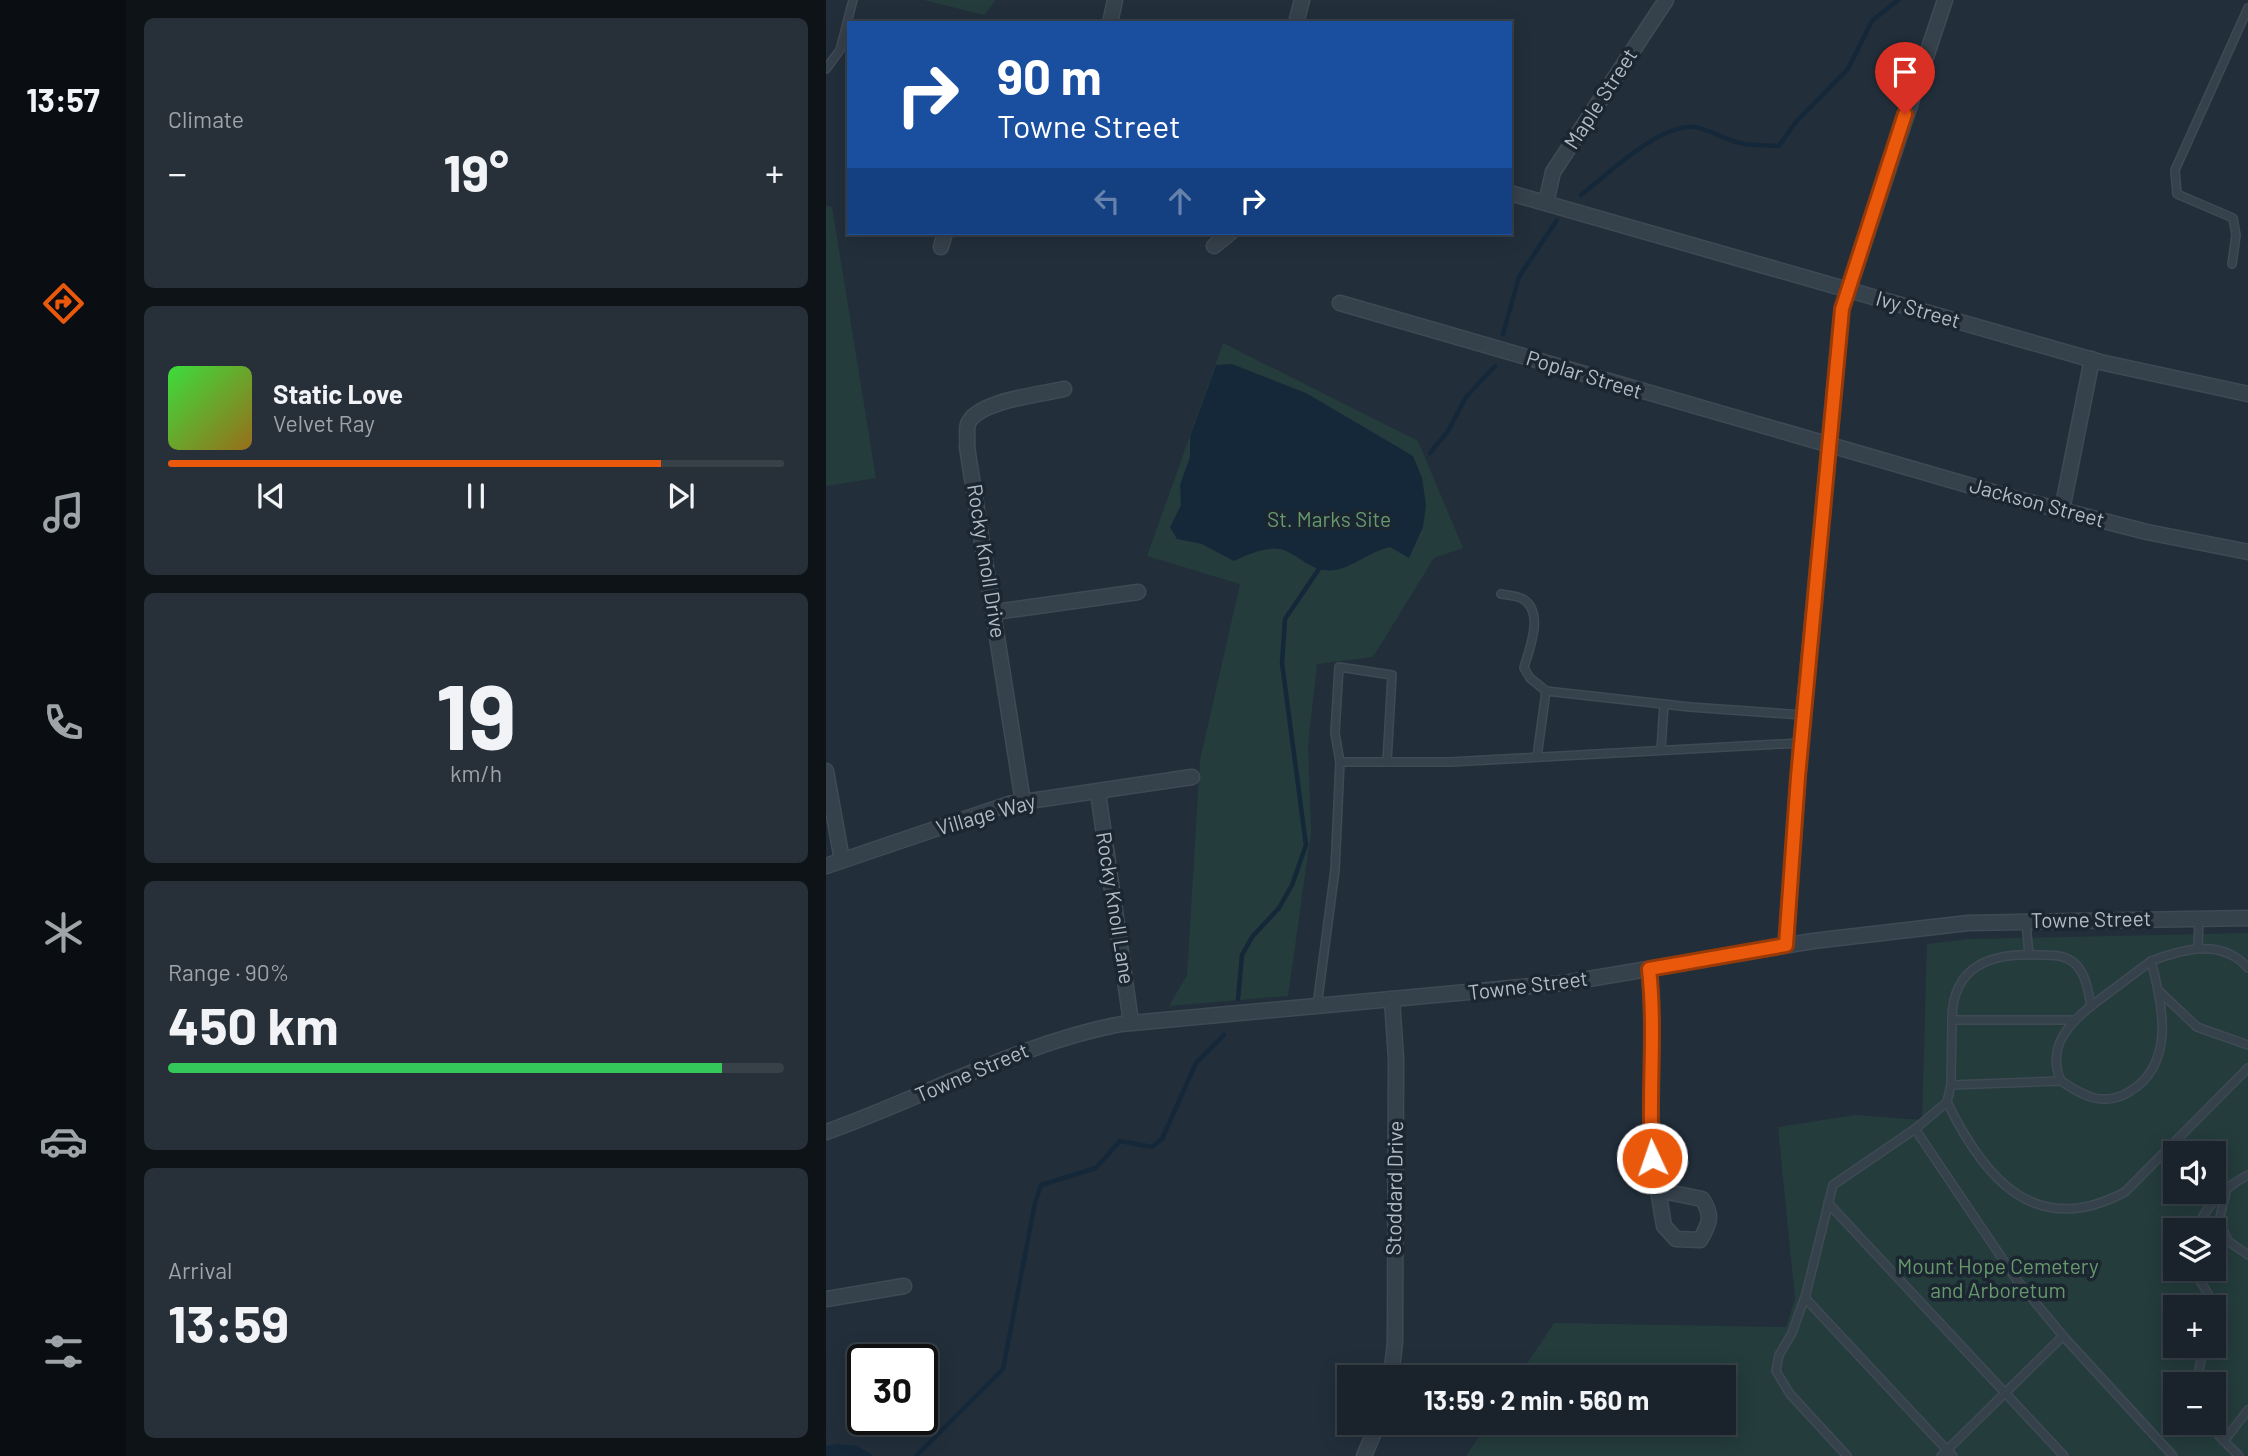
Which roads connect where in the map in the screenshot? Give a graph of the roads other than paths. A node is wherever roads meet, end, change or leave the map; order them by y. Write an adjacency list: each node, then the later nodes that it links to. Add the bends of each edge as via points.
1 (853, 0): 7 (lane)
2 (1115, 0): 8 (street)
3 (1302, 0): 9 (street)
4 (1666, 0): 13 (street, Maple Street, via 1553,172)
5 (1945, 0): 17 (street)
6 (2248, 8): 16 (lane, via 2175,170 2177,194 2233,218)
7 (848, 21)
8 (1110, 21)
9 (1297, 21)
10 (847, 23): 11 (lane, via 840,50)
11 (826, 69)
12 (1512, 194): 13 (street, Ivy Street)
13 (1546, 202): 17 (street, Ivy Street)
14 (1228, 235): 15 (street)
15 (1214, 246)
16 (2232, 264)
17 (1848, 289): 19 (street, Ivy Street); 22 (street, via 1834,367)
18 (1340, 303): 22 (street, Poplar Street)
19 (2092, 359): 21 (street, Ivy Street); 23 (street)
20 (1064, 389): 27 (street, Rocky Knoll Drive, via 996,404 977,411 968,424 967,447)
21 (2248, 394)
22 (1829, 444): 23 (street, Jackson Street); 30 (street)
23 (2062, 510): 24 (street, Jackson Street)
24 (2248, 552)
25 (1138, 592): 27 (street)
26 (1501, 594): 28 (lane, via 1524,600 1533,611 1535,624 1524,668)
27 (995, 612): 39 (street, Rocky Knoll Drive)
28 (1546, 691): 29 (lane); 33 (lane)
29 (1664, 704): 30 (lane); 32 (lane)
30 (1803, 715): 31 (street)
31 (1801, 743): 32 (lane); 45 (street)
32 (1661, 750): 33 (lane)
33 (1537, 757): 35 (lane)
34 (1340, 762): 35 (lane); 35 (lane, via 1335,733 1339,667 1392,675); 53 (lane, via 1335,870)
35 (1387, 762)
36 (826, 771): 40 (street)
37 (1192, 777): 38 (street, Village Way)
38 (1098, 793): 39 (street, Village Way); 57 (street, Rocky Knoll Lane)
39 (1023, 802): 40 (street, Village Way)
40 (842, 860): 41 (street, Village Way)
41 (826, 866)
42 (2199, 918): 43 (street, Towne Street); 44 (street, Towne Street); 46 (lane)
43 (2248, 918)
44 (2026, 921): 45 (street, Towne Street, via 1968,923); 47 (lane)
45 (1786, 945): 50 (street, Towne Street)
46 (2198, 948): 48 (lane); 49 (lane, via 2230,954)
47 (2028, 955): 54 (lane, via 2064,957 2073,962 2088,988); 55 (lane, via 1992,959 1962,978 1952,1004)
48 (2151, 961): 51 (lane); 54 (lane)
49 (2248, 968)
50 (1649, 969): 52 (street, Towne Street, via 1565,983); 66 (street, via 1653,1005 1649,1104)
51 (2160, 992): 58 (lane, via 2197,1027); 60 (lane, via 2162,1043 2148,1078 2118,1099 2106,1101 2077,1092)
52 (1392, 999): 53 (street, Towne Street); 77 (street, Stoddard Drive, via 1396,1072)
53 (1318, 1006): 57 (street, Towne Street)
54 (2091, 1006): 56 (lane)
55 (1952, 1020): 56 (lane); 61 (lane)
56 (2073, 1020): 60 (lane, via 2055,1055)
57 (1131, 1022): 64 (street, Towne Street, via 1077,1032 1021,1051)
58 (2248, 1045)
59 (2248, 1068): 62 (lane, via 2125,1192 2074,1209 2046,1208 2001,1185)
60 (2061, 1081): 61 (lane)
61 (1951, 1086): 62 (lane)
62 (1947, 1102): 63 (lane)
63 (1915, 1129): 68 (lane, via 1840,1178); 76 (lane, via 2016,1279)
64 (826, 1132)
65 (2248, 1175): 67 (lane)
66 (1658, 1190)
67 (2226, 1192)
68 (1828, 1203): 74 (lane); 78 (lane)
69 (2213, 1204): 70 (lane)
70 (2201, 1218)
71 (2226, 1236): 72 (lane)
72 (2248, 1255)
73 (904, 1286): 75 (street)
74 (1806, 1294): 83 (lane); 85 (lane, via 1776,1371 1790,1394)
75 (826, 1299)
76 (2063, 1336): 78 (lane); 87 (lane)
77 (1392, 1365)
78 (2006, 1395): 83 (lane); 86 (lane)
79 (2248, 1410): 82 (lane)
80 (1373, 1435): 84 (street)
81 (2218, 1435): 82 (lane)
82 (2224, 1441): 88 (lane)
83 (1947, 1454)
84 (1364, 1456)
85 (1847, 1456)
86 (2064, 1456)
87 (2173, 1456)
88 (2239, 1456)

